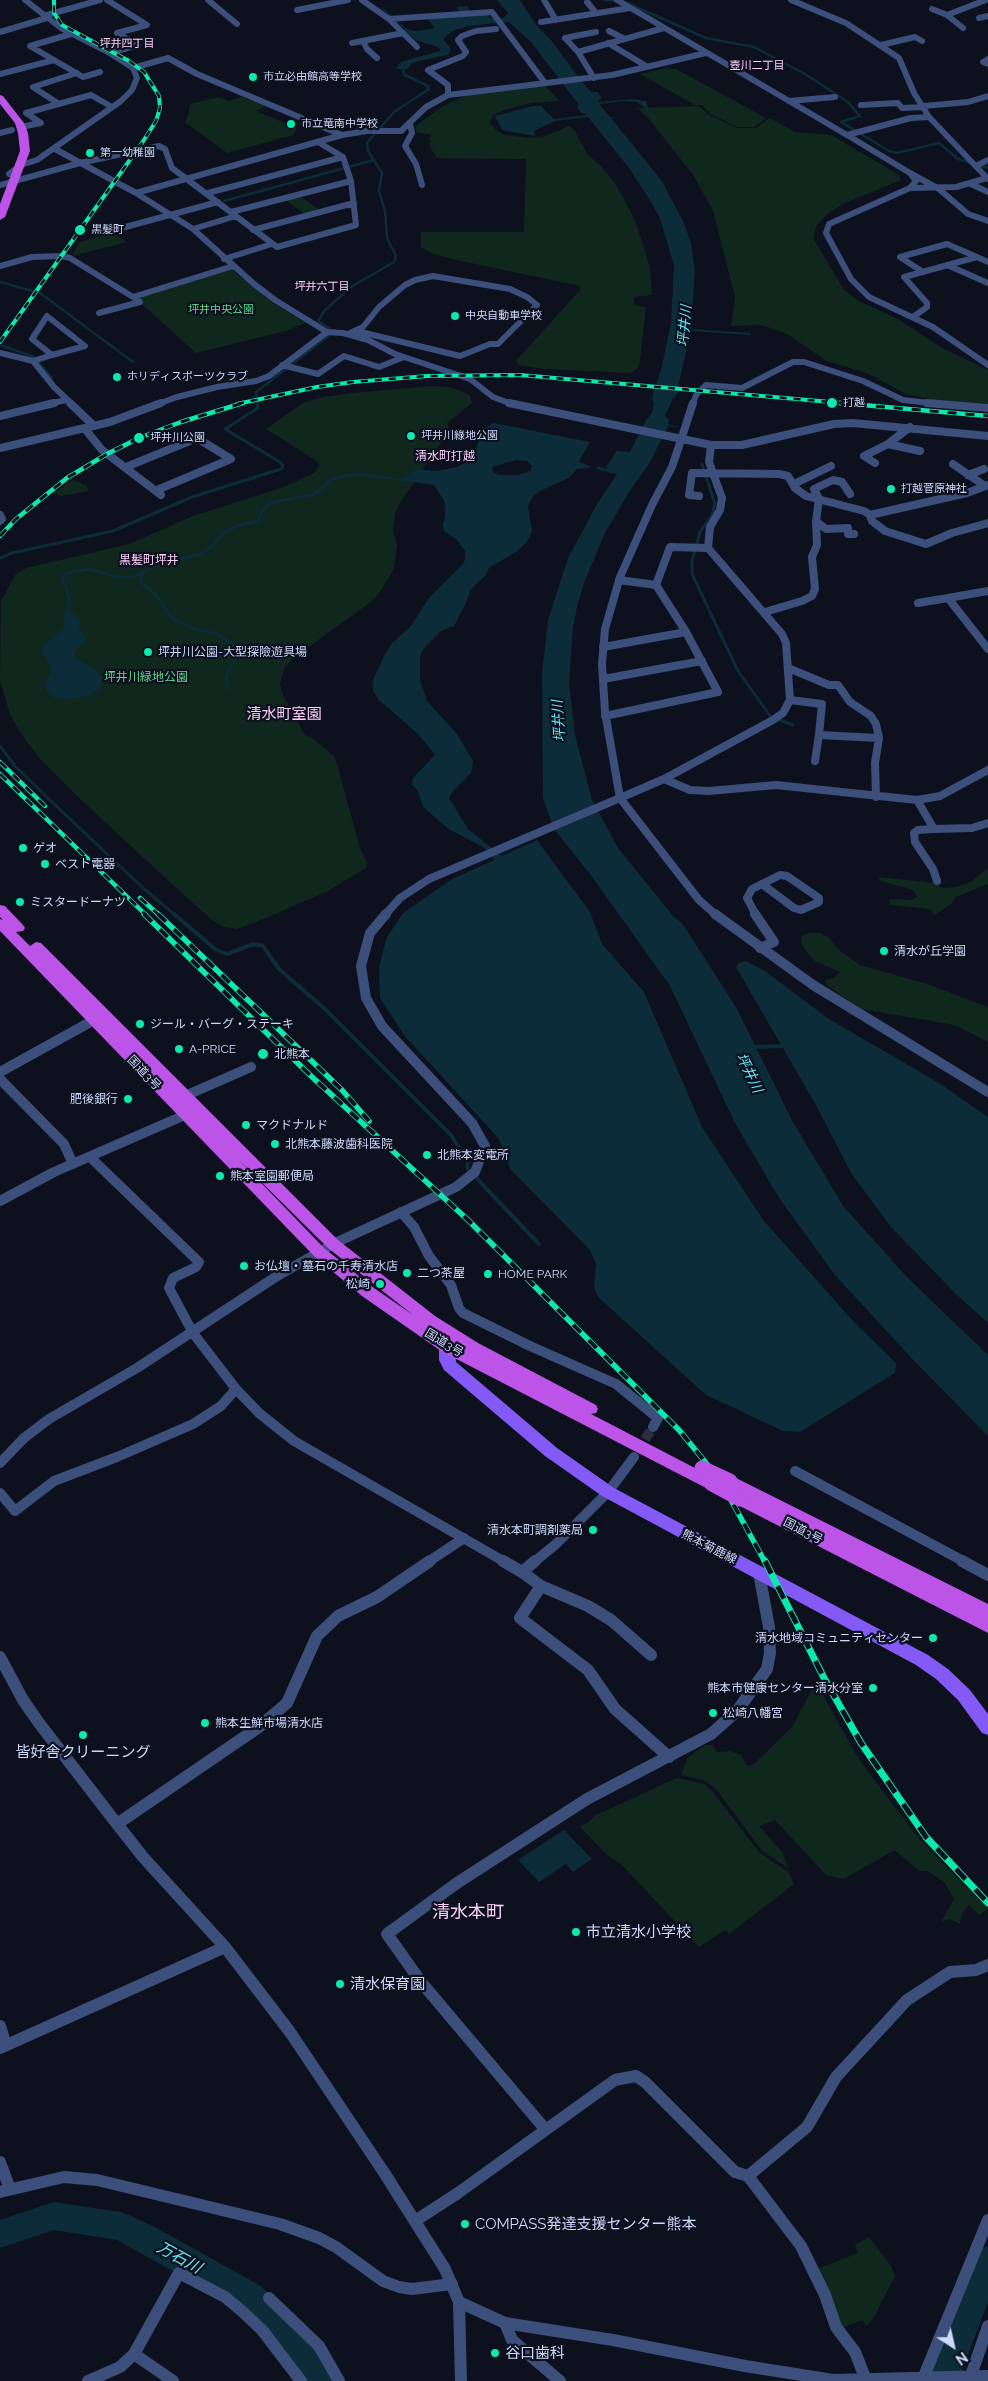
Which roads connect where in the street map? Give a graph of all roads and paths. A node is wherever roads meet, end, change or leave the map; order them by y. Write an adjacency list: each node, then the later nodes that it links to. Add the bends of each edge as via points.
1 (25, 0): 20 (street)
2 (100, 0): 20 (street)
3 (107, 0): 42 (street, via 147,25 117,33 138,46)
4 (208, 0): 25 (street)
5 (348, 0): 15 (street)
6 (362, 0): 22 (street)
7 (544, 0): 23 (street)
8 (617, 0): 13 (street)
9 (791, 0): 39 (street, via 846,23)
10 (986, 0): 18 (street)
11 (586, 2): 17 (street)
12 (943, 6): 14 (street)
13 (630, 8): 17 (street); 26 (street)
14 (932, 9): 16 (street); 18 (street)
15 (297, 10)
16 (924, 12)
17 (596, 13): 23 (street)
18 (947, 16): 27 (street)
19 (988, 16): 21 (street)
20 (47, 17): 30 (street); 33 (street)
21 (979, 18)
22 (390, 19): 32 (street); 54 (street, via 492,12)
23 (556, 20): 24 (street)
24 (540, 22)
25 (237, 24)
26 (664, 28): 34 (street); 43 (street)
27 (963, 28)
28 (496, 29): 55 (street, via 462,36 458,40 466,52 463,56 428,70 448,85)
29 (609, 31): 34 (street)
30 (0, 32)
31 (596, 32): 41 (street, via 565,38)
32 (403, 33): 35 (street); 40 (street)
33 (71, 34): 42 (street); 46 (street, via 30,46)
34 (623, 38): 38 (street)
35 (363, 41): 37 (street); 44 (street)
36 (922, 41): 39 (street, via 915,37)
37 (352, 43)
38 (608, 43): 41 (street); 48 (street)
39 (881, 45): 62 (street, via 899,58 914,93)
40 (417, 47)
41 (578, 52): 53 (street)
42 (110, 53): 49 (street)
43 (706, 53): 48 (street); 59 (street)
44 (377, 58)
45 (988, 58): 47 (street, via 984,62)
46 (54, 60): 51 (street); 52 (street)
47 (988, 64)
48 (646, 66): 53 (street)
49 (133, 68): 64 (street, via 137,78 132,90); 69 (street, via 168,58)
50 (100, 72): 51 (street, via 83,77)
51 (77, 73): 60 (street, via 33,87)
52 (0, 74)
53 (594, 78): 54 (street)
54 (545, 83): 55 (street)
55 (448, 95): 66 (street, via 426,107)
56 (988, 96): 62 (street, via 962,103)
57 (835, 97): 59 (street)
58 (0, 98): 67 (highway, via 11,110)
59 (789, 101): 70 (street)
60 (59, 104): 64 (street, via 91,95); 67 (street, via 26,113 41,123)
61 (861, 105): 62 (street, via 898,103 902,108)
62 (924, 106): 65 (street)
63 (0, 107): 67 (highway)
64 (112, 107): 72 (street)
65 (929, 117): 70 (street, via 911,118); 77 (street)
66 (408, 125): 69 (street, via 401,131); 84 (street, via 412,133 405,146 416,164)
67 (16, 129): 68 (street); 76 (highway, via 25,150); 82 (highway, via 15,157)
68 (0, 133)
69 (342, 135): 71 (street)
70 (847, 135): 79 (street)
71 (318, 142): 73 (street); 80 (street)
72 (55, 149): 75 (street); 76 (street)
73 (343, 157): 83 (street); 90 (street)
74 (988, 160): 77 (street)
75 (80, 163): 80 (street, via 159,146 165,149 172,168); 82 (street); 89 (street)
76 (21, 165): 82 (highway)
77 (978, 167): 78 (street); 81 (street)
78 (988, 169)
79 (910, 173): 86 (street, via 916,181); 87 (street)
80 (186, 178): 89 (street); 90 (street)
81 (987, 178): 85 (street)
82 (7, 181): 91 (highway); 96 (highway)
83 (351, 181): 93 (street); 94 (street)
84 (422, 184)
85 (971, 184): 87 (street); 88 (street)
86 (910, 188): 87 (street); 112 (street, via 843,216 829,224 826,233 851,279 864,293)
87 (939, 188): 97 (street, via 968,214)
88 (988, 192)
89 (136, 193): 95 (street)
90 (208, 193): 92 (street)
91 (0, 197)
92 (218, 202): 94 (street); 95 (street)
93 (354, 203): 100 (street); 101 (street, via 354,227 277,247)
94 (233, 214): 99 (street); 100 (street)
95 (171, 215): 98 (street); 99 (street)
96 (0, 217)
97 (988, 221)
98 (118, 229)
99 (193, 229): 103 (street)
100 (253, 230): 101 (street)
101 (272, 244): 103 (street)
102 (977, 257): 104 (street); 105 (street); 108 (street, via 947,244 900,257)
103 (224, 259): 107 (street)
104 (988, 262)
105 (947, 265): 108 (street); 109 (street)
106 (0, 266): 110 (street, via 32,257 62,256)
107 (233, 266): 110 (street); 113 (street, via 275,300)
108 (923, 272): 112 (street, via 904,277 927,303 926,308)
109 (988, 282)
110 (132, 297): 111 (street, via 140,302)
111 (99, 313)
112 (913, 318): 120 (street, via 933,327)
113 (327, 332): 114 (street); 119 (street)
114 (345, 334): 114 (street, via 365,333 460,356 498,344 536,306 527,297 510,289 433,276 404,285 364,322 363,327); 117 (street, via 368,340)
115 (0, 352): 118 (street)
116 (52, 355): 116 (street, via 86,346 47,316 32,339); 118 (street)
117 (404, 357): 119 (street, via 379,367 344,356 318,374); 128 (street, via 470,379 492,397 514,405)
118 (36, 360): 121 (street)
119 (284, 365): 124 (street, via 256,381 177,397)
120 (988, 365)
121 (66, 400): 123 (street); 124 (street)
122 (988, 408): 128 (street, via 903,400 863,381 804,362 792,362 742,388 706,385 696,395)
123 (0, 416)
124 (94, 426): 126 (street)
125 (910, 427): 127 (street); 129 (street); 130 (street, via 834,424 742,445)
126 (85, 429): 131 (street); 136 (street, via 102,450)
127 (988, 437)
128 (678, 439): 130 (street); 152 (street, via 672,467)
129 (888, 444): 132 (street); 133 (street, via 871,449 864,456)
130 (711, 445): 138 (street)
131 (0, 448)
132 (920, 451)
133 (875, 463)
134 (953, 464): 139 (street)
135 (831, 466): 140 (street)
136 (126, 467): 136 (street, via 159,493 231,459 197,438)
137 (984, 470): 139 (street)
138 (709, 472): 140 (street, via 784,475); 143 (street, via 692,473 689,495); 151 (street, via 722,498)
139 (968, 475): 141 (street)
140 (794, 484): 144 (street, via 801,493)
141 (987, 486): 146 (street)
142 (850, 494): 144 (street, via 842,482 831,480 814,490)
143 (699, 496)
144 (819, 499): 146 (street); 148 (street)
145 (0, 515): 147 (street)
146 (870, 515): 149 (street, via 872,521 885,530 926,544 952,533)
147 (0, 521)
148 (816, 521): 150 (street, via 826,529 848,528 848,534); 157 (street, via 817,545 812,556 815,589 812,596)
149 (986, 525)
150 (854, 534)
151 (705, 548): 153 (street, via 670,547); 157 (street)
152 (619, 580): 153 (street); 159 (street)
153 (656, 585): 158 (street)
154 (988, 591): 155 (street)
155 (948, 598): 156 (street); 160 (street)
156 (918, 603)
157 (765, 612): 162 (street, via 786,643)
158 (686, 632): 159 (street); 161 (street)
159 (603, 647): 163 (street)
160 (988, 649)
161 (702, 661): 163 (street); 165 (street, via 718,692)
162 (788, 668): 164 (street); 167 (street, via 838,685 850,702 871,716)
163 (602, 679): 165 (street)
164 (790, 700): 166 (street, via 822,704); 170 (street, via 783,713 773,720)
165 (605, 716): 172 (street)
166 (819, 735): 167 (street); 168 (street)
167 (879, 738): 171 (street, via 875,762)
168 (815, 761)
169 (988, 770): 173 (street, via 940,796)
170 (664, 779): 171 (street, via 690,790 776,785); 172 (street)
171 (876, 797): 173 (street)
172 (620, 798): 180 (street, via 699,900); 191 (street, via 440,873 400,898 370,933 362,956 363,987 378,1021 472,1123 484,1146 472,1176 456,1187)
173 (917, 800): 175 (street)
174 (988, 823): 175 (street, via 972,828)
175 (934, 829): 176 (street, via 914,833 915,842)
176 (937, 880)
177 (762, 884): 177 (street, via 780,875 787,876 818,898 818,902 801,910 794,908); 180 (street, via 752,889 747,898 774,942)
178 (0, 909): 186 (highway, 国道3号)
179 (0, 923): 181 (highway, 国道3号)
180 (760, 948): 185 (street, via 877,1026)
181 (94, 1020): 183 (street); 186 (highway, 国道3号)
182 (251, 1067): 186 (street)
183 (0, 1072)
184 (0, 1079): 189 (street, via 64,1144)
185 (988, 1092)
186 (178, 1099): 187 (highway, 国道3号); 192 (highway, 国道3号)
187 (185, 1115): 188 (street); 192 (highway, 国道3号)
188 (91, 1158): 189 (street); 193 (street, via 199,1262 196,1267 173,1278 169,1288)
189 (73, 1164): 190 (street)
190 (0, 1201)
191 (401, 1212): 192 (street); 196 (street, via 414,1226 429,1256 451,1285 464,1313 616,1384 658,1418)
192 (326, 1248): 193 (street, via 247,1294); 194 (highway, 国道3号, via 409,1322); 207 (highway, 国道3号, bridge, via 455,1337 702,1468)
193 (193, 1333): 195 (street); 198 (street, via 49,1419 24,1438)
194 (447, 1347): 200 (main road, 熊本菊鹿線, via 450,1366 552,1452); 208 (highway, 国道3号, bridge)
195 (236, 1390): 201 (street, via 221,1406 193,1424 54,1481 14,1511); 202 (street, via 294,1441)
196 (653, 1427)
197 (634, 1457): 200 (street)
198 (0, 1463)
199 (795, 1471): 205 (street)
200 (608, 1492): 203 (street, via 555,1545); 204 (main road, 熊本菊鹿線)
201 (0, 1493)
202 (464, 1538): 203 (street); 213 (street, via 377,1597 338,1616 317,1636 294,1691 281,1709 252,1733)
203 (522, 1572): 206 (street)
204 (759, 1573): 211 (main road, 熊本菊鹿線, via 922,1660 964,1695); 212 (street, via 769,1627 767,1669 738,1711 726,1722)
205 (988, 1575)
206 (541, 1586): 209 (street, via 603,1615); 212 (street, via 520,1618 588,1670 615,1709)
207 (988, 1612)
208 (988, 1626)
209 (651, 1655)
210 (0, 1657): 213 (street, via 34,1715)
211 (988, 1728)
212 (669, 1757): 218 (street, via 587,1799 457,1883 387,1934 421,1982)
213 (117, 1824): 214 (street)
214 (225, 1947): 217 (street); 223 (street, via 290,2032)
215 (988, 1965): 220 (street, via 945,1974 907,2000 836,2077 807,2127)
216 (0, 2026): 217 (street)
217 (3, 2046)
218 (545, 2130): 220 (street, via 615,2080 636,2076 646,2082 734,2172); 223 (street)
219 (0, 2162): 221 (street)
220 (748, 2176): 233 (street, via 801,2246 825,2295 836,2327 855,2352)
221 (5, 2190): 224 (street, via 64,2178 97,2180 288,2227 336,2247 383,2281 399,2287 412,2289)
222 (988, 2220): 232 (street)
223 (415, 2221): 224 (street)
224 (452, 2284): 226 (street)
225 (269, 2298): 237 (street, via 319,2346)
226 (459, 2302): 227 (street); 238 (street)
227 (505, 2323): 233 (street, via 833,2380); 239 (street, via 512,2340)
228 (988, 2326): 231 (street)
229 (134, 2354): 234 (street, via 120,2367); 235 (street); 236 (street, via 179,2273 225,2297 243,2312 262,2330)
230 (988, 2376): 231 (street)
231 (967, 2378): 232 (street)
232 (925, 2379): 233 (street)
233 (866, 2380)
234 (88, 2381)
235 (173, 2381)
236 (301, 2381)
237 (338, 2381)
238 (461, 2381)
239 (560, 2381)

